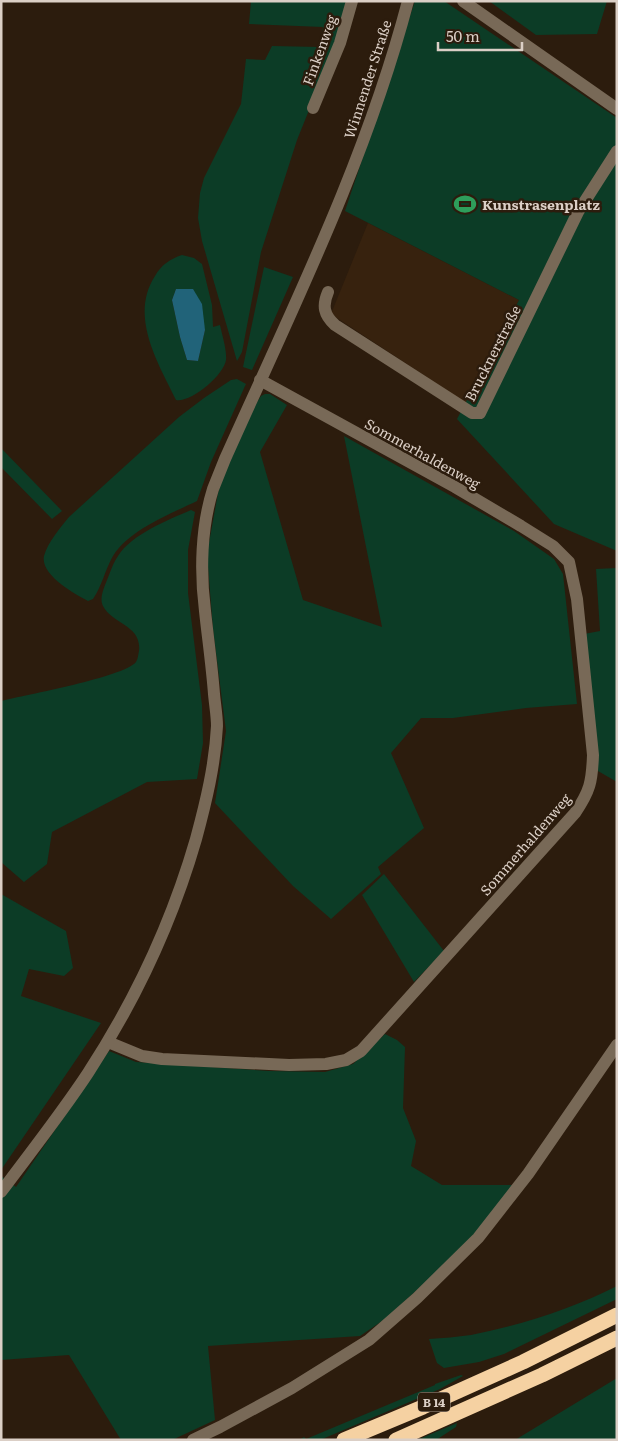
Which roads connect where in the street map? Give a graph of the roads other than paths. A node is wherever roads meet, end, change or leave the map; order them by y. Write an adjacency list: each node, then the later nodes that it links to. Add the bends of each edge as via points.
1 (352, 1): 4 (street, Finkenweg, via 340,43)
2 (408, 1): 8 (street, Winnender Straße, via 393,54 330,228)
3 (463, 1): 5 (street)
4 (313, 108)
5 (617, 109)
6 (617, 151): 7 (street, Brucknerstraße, via 578,212 480,413 472,413 334,325 326,316 324,303)
7 (328, 292)
8 (260, 380): 9 (street, Winnender Straße, via 213,490 205,524 202,555 204,609 217,724 208,795 174,906 134,995); 9 (street, Sommerhaldenweg, via 513,521 553,546 570,562 577,599 593,756 592,777 586,796 568,820 361,1051 346,1060 288,1065 162,1059 142,1056)
9 (108, 1042): 11 (street, Winnender Straße, via 64,1108)
10 (617, 1044): 14 (street, via 528,1174 478,1238 417,1298 369,1340 292,1388)
11 (1, 1192)
12 (617, 1315): 15 (highway, B 14, via 523,1362)
13 (617, 1338): 16 (highway, B 14)
14 (193, 1440)
15 (344, 1440)
16 (396, 1440)

